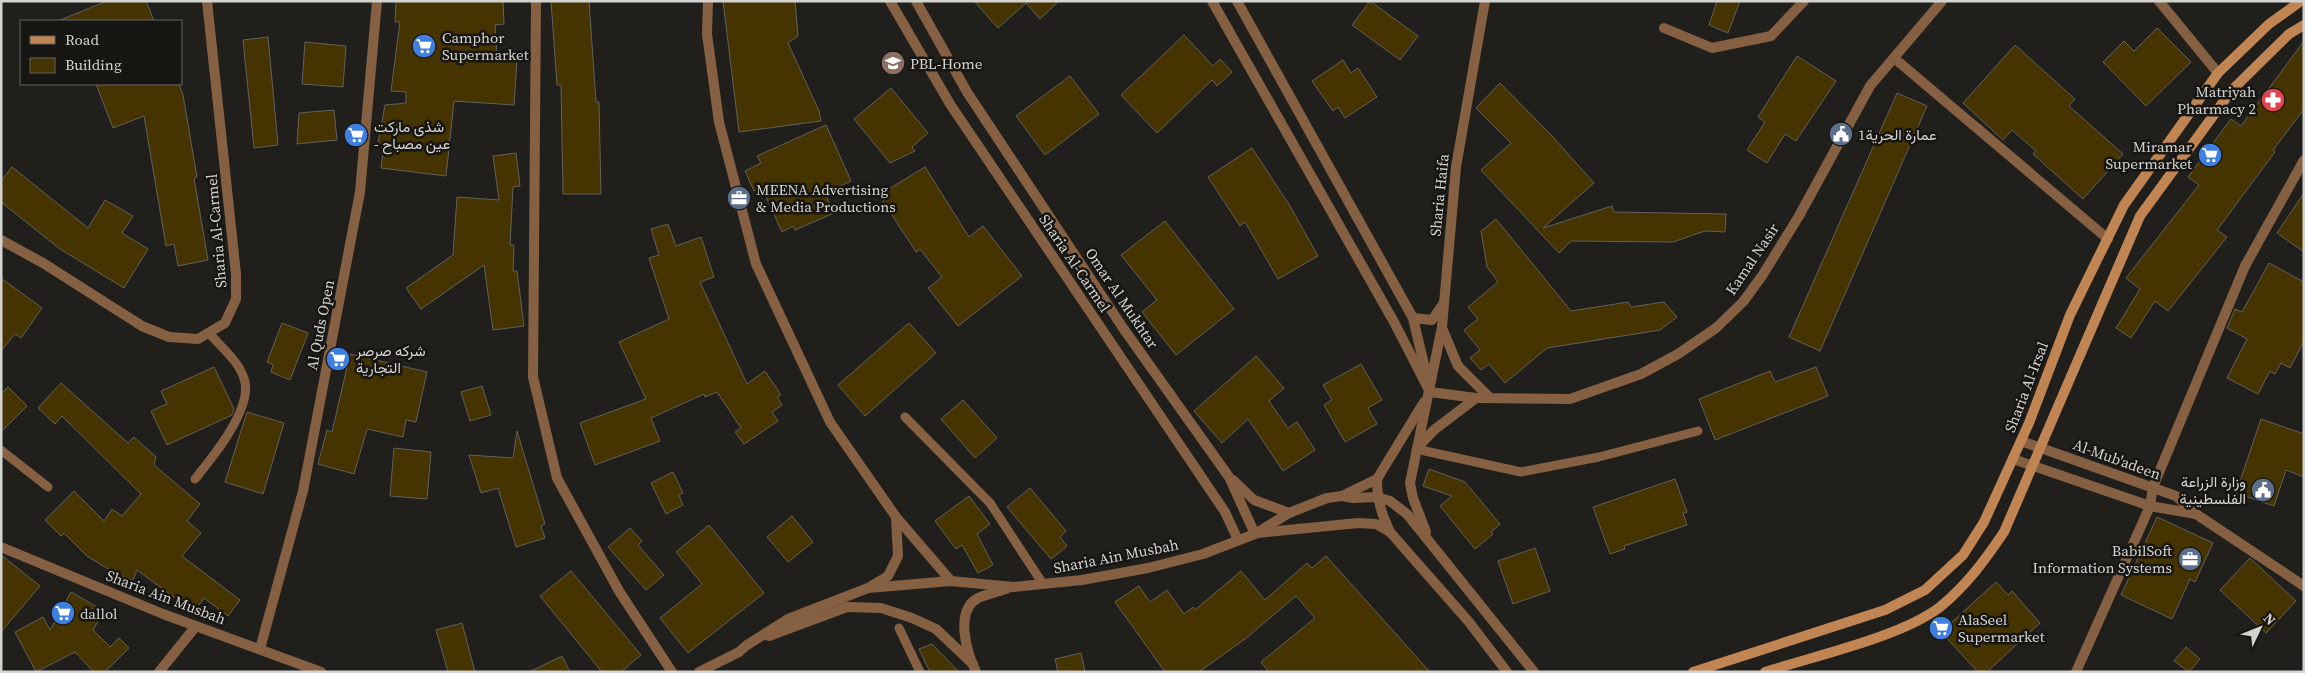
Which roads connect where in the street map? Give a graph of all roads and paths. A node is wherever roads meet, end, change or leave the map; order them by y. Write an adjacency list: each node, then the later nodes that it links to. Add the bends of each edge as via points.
1 (207, 1): 24 (street, Sharia Al-Carmel, via 236,274 236,299 229,315 225,323)
2 (378, 1): 60 (street, Al Quds Open, via 360,192 303,491)
3 (536, 1): 64 (street, via 533,377 557,478 619,591)
4 (708, 1): 46 (street, via 707,34 718,122 756,264 830,422)
5 (890, 1): 49 (street, Sharia Al-Carmel, via 950,104 1225,512)
6 (916, 1): 36 (street, Omar Al Mukhtar, via 972,100 1123,328)
7 (1212, 1): 25 (street, via 1394,322)
8 (1237, 1): 22 (street)
9 (1485, 1): 21 (street, Sharia Haifa, via 1456,167)
10 (1804, 1): 15 (street, via 1771,36 1712,48)
11 (1942, 1): 16 (street, Kamal Nasir)
12 (2159, 1): 17 (street)
13 (2301, 1): 17 (main road, Sharia Al-Irsal, via 2269,24)
14 (2304, 25): 31 (main road, via 2289,34 2232,90 2140,216)
15 (1664, 28)
16 (1894, 58): 19 (street); 27 (street, Kamal Nasir, via 1870,86 1762,276 1716,328 1641,374 1570,400)
17 (2218, 73): 19 (main road, Sharia Al-Irsal, via 2124,205)
18 (2304, 160): 40 (street, via 2245,266)
19 (2108, 239): 30 (main road, Sharia Al-Irsal, via 2070,315)
20 (1, 240): 24 (street, Sharia Al-Carmel, via 142,326 169,337 198,339)
21 (1444, 303): 22 (street, via 1432,320); 23 (street, Sharia Haifa)
22 (1413, 318): 25 (street)
23 (1442, 327): 25 (street, Sharia Haifa); 27 (street, via 1458,366)
24 (209, 333): 37 (lane, via 235,363 245,382 244,402 217,452)
25 (1430, 392): 26 (street, Kamal Nasir); 32 (street, Sharia Haifa); 38 (street)
26 (1476, 398): 27 (street, Kamal Nasir); 32 (street, via 1434,430)
27 (1490, 398)
28 (904, 417): 53 (lane, via 990,503)
29 (1698, 431): 32 (lane, via 1600,457 1521,472)
30 (2022, 441): 31 (street, Al-Mub'adeen); 34 (main road, Sharia Al-Irsal)
31 (2041, 447): 35 (main road); 40 (street, Al-Mub'adeen)
32 (1416, 449): 50 (street, Sharia Haifa, via 1410,483 1412,498)
33 (1, 450): 39 (lane)
34 (2013, 459): 35 (street); 69 (main road, Sharia Al-Irsal, via 1984,522 1963,555 1925,590 1885,610)
35 (2032, 467): 43 (street); 70 (main road, via 2004,532 1978,570 1939,608 1890,632)
36 (1229, 477): 44 (street, via 1254,500); 48 (street, Omar Al Mukhtar)
37 (195, 479)
38 (1377, 479): 41 (street); 42 (street)
39 (48, 487)
40 (2152, 488): 43 (street); 45 (street, Al-Mub'adeen, via 2176,496)
41 (1342, 496): 42 (street, Sharia Ain Musbah); 44 (street, Sharia Ain Musbah, via 1327,498)
42 (1377, 497): 47 (street); 50 (street, Sharia Ain Musbah, via 1390,501 1407,514)
43 (2150, 506): 45 (street); 71 (street)
44 (1289, 513): 48 (street, Sharia Ain Musbah)
45 (2196, 514): 54 (street, Al-Mub'adeen)
46 (896, 517): 52 (street); 56 (street, via 898,556 888,576)
47 (1390, 532): 48 (street, Sharia Ain Musbah, via 1376,524 1358,523); 67 (street, Sharia Ain Musbah)
48 (1255, 534): 49 (street, Sharia Ain Musbah)
49 (1238, 540): 53 (street, Sharia Ain Musbah, via 1203,554 1148,568)
50 (1430, 542): 68 (street, Sharia Ain Musbah)
51 (1, 547): 57 (street, Sharia Ain Musbah)
52 (951, 581): 55 (street, Sharia Ain Musbah); 56 (street, Sharia Ain Musbah)
53 (1043, 584): 55 (street, Sharia Ain Musbah)
54 (2304, 586)
55 (1013, 587): 61 (street, via 977,599 968,609 965,626)
56 (868, 588): 59 (street, Sharia Ain Musbah, via 788,620)
57 (196, 626): 60 (street, Sharia Ain Musbah); 62 (street)
58 (899, 628): 66 (lane)
59 (746, 644): 61 (street, via 847,608 881,608 936,629); 65 (street, Sharia Ain Musbah, via 739,652)
60 (260, 650): 63 (street, Sharia Ain Musbah)
61 (974, 668)
62 (159, 672)
63 (321, 672)
64 (672, 672)
65 (699, 672)
66 (920, 672)
67 (1508, 672)
68 (1534, 672)
69 (1693, 672)
70 (1765, 672)
71 (2076, 672)

